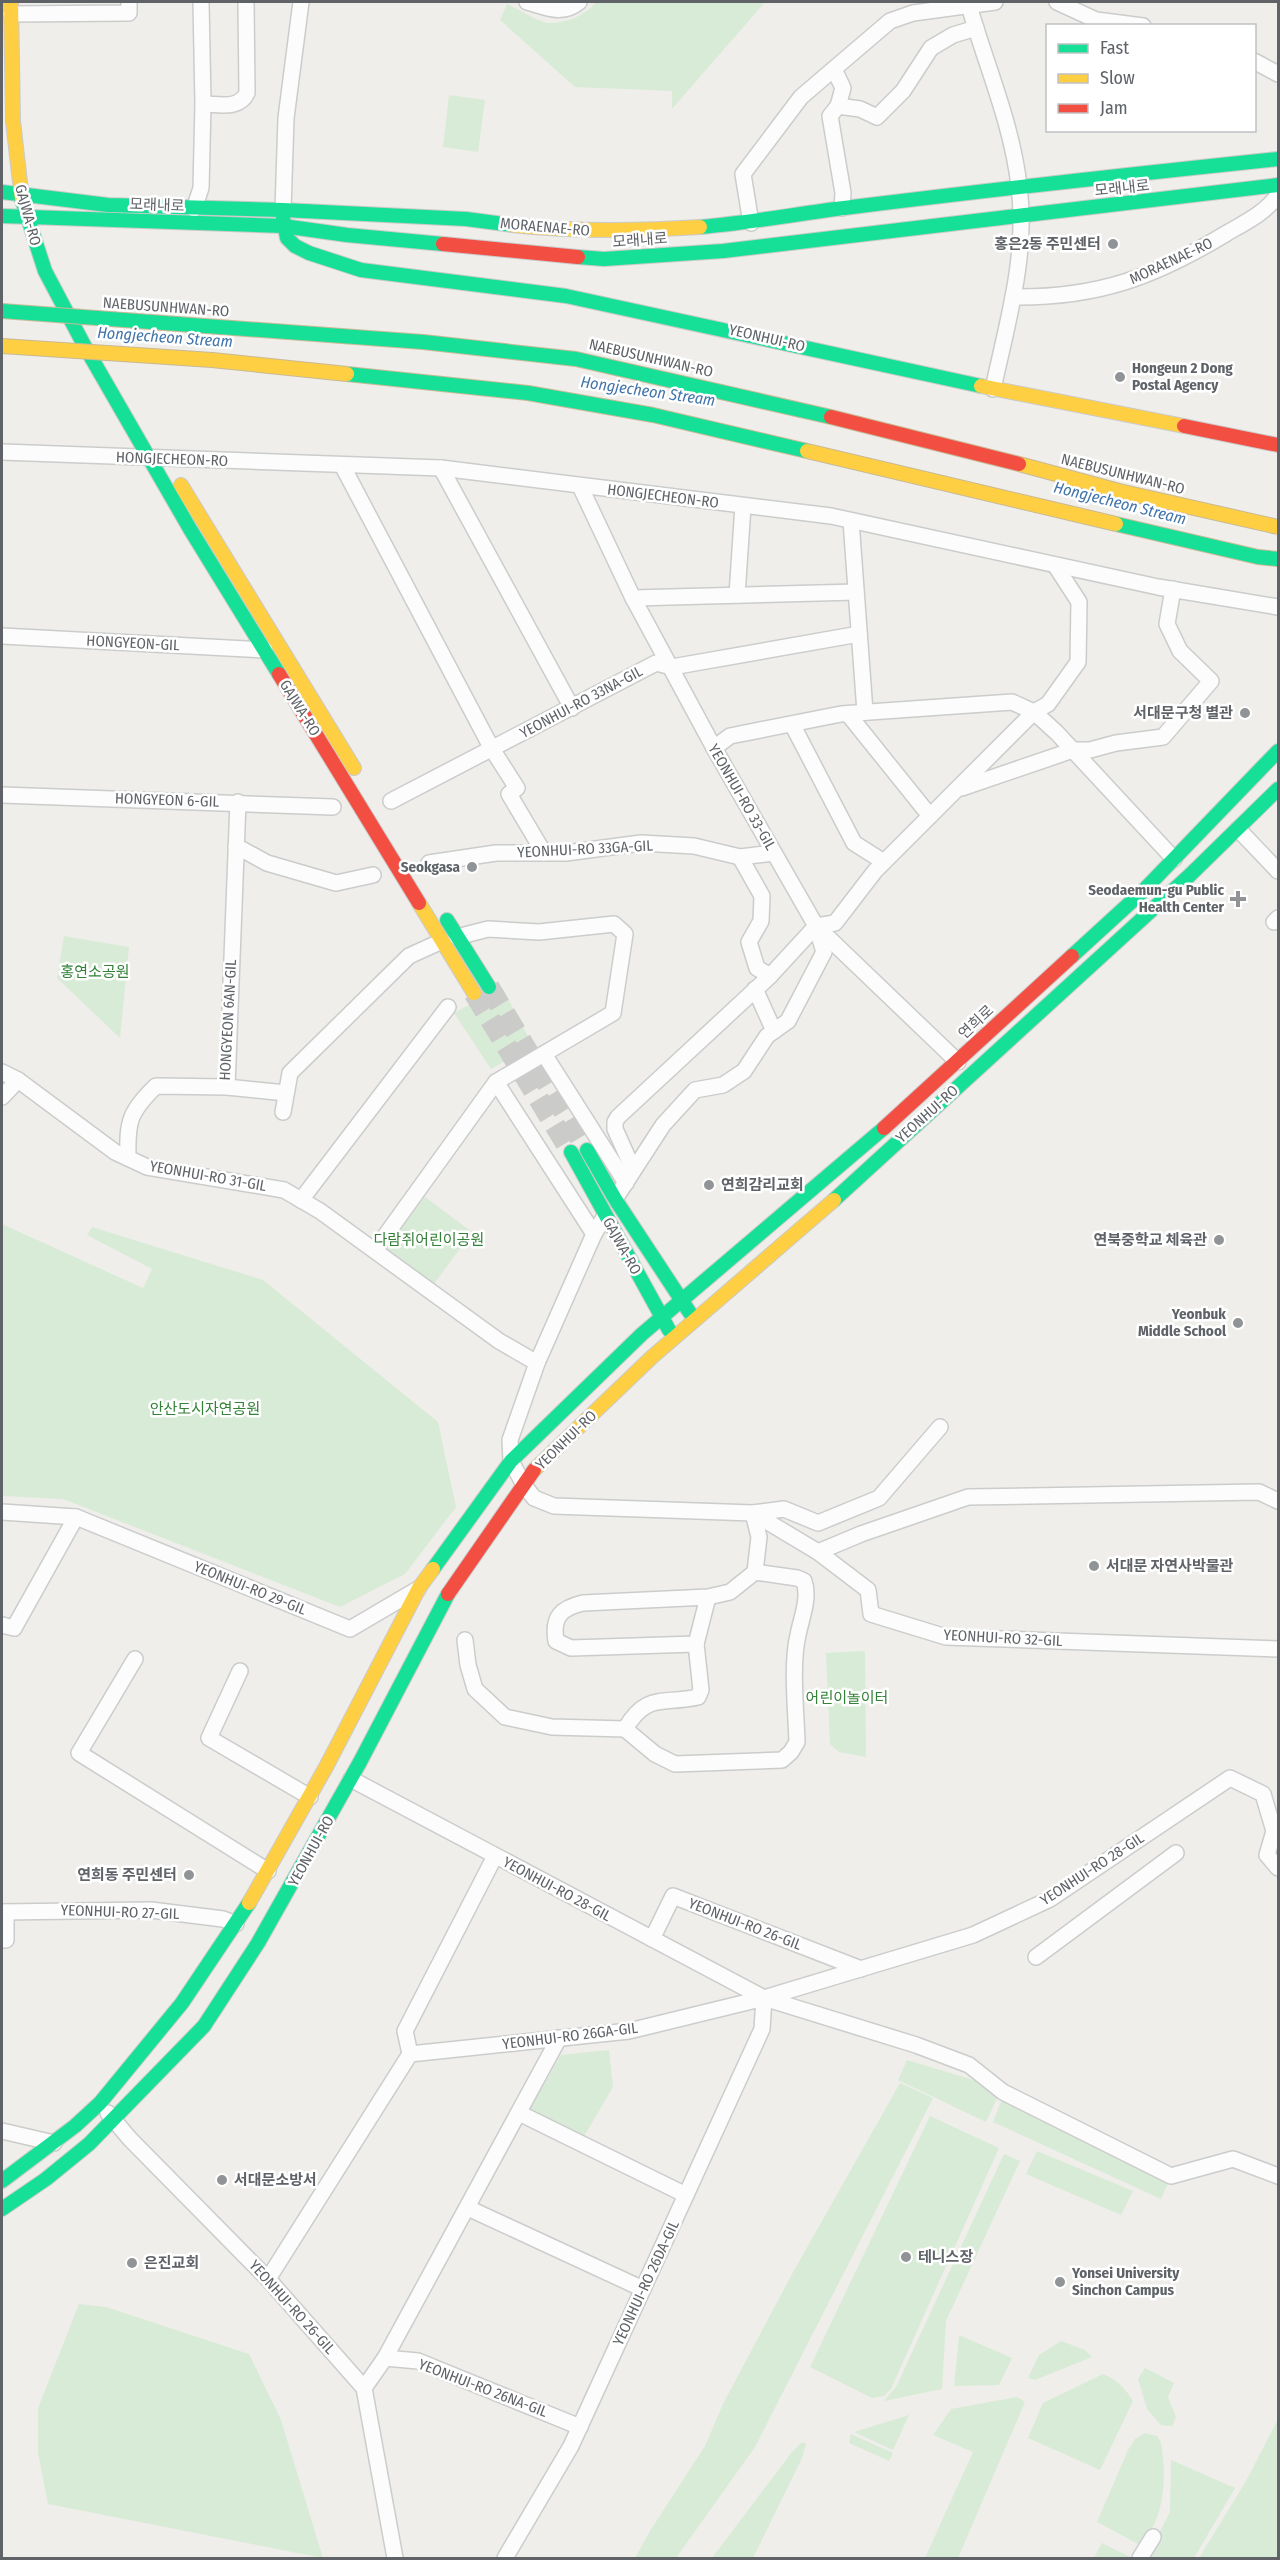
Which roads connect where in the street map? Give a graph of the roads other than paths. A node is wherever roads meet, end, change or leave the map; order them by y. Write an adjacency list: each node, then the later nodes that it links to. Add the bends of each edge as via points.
1 (129, 2): 10 (street, GAJWA-RO, via 129,13)
2 (201, 2): 17 (street)
3 (246, 2): 17 (street, via 247,93 238,104)
4 (301, 2): 27 (street, via 286,118)
5 (527, 2): 6 (street, via 559,10)
6 (579, 2)
7 (995, 2): 9 (street)
8 (1057, 2): 11 (street, via 1096,20)
9 (968, 3): 12 (street); 15 (street, via 890,21)
10 (11, 8): 13 (main road, GAJWA-RO)
11 (1127, 24)
12 (976, 28): 18 (street, via 931,48 903,91 877,117 860,109); 21 (street, via 1008,132)
13 (7, 36): 23 (main road, GAJWA-RO)
14 (1256, 62): 16 (street)
15 (834, 69): 18 (street, via 843,88); 31 (street, via 801,97 743,174)
16 (1278, 74)
17 (203, 104): 25 (street, via 201,188)
18 (838, 106): 26 (street, via 830,116)
19 (1278, 159): 21 (main road, MORAENAE-RO)
20 (1278, 185): 28 (main road, 모래내로)
21 (1019, 186): 26 (main road, MORAENAE-RO); 28 (street)
22 (2, 192): 23 (main road, MORAENAE-RO)
23 (19, 192): 25 (main road, MORAENAE-RO, via 108,205); 30 (main road, GAJWA-RO)
24 (1278, 195): 35 (street, MORAENAE-RO, via 1269,208 1230,232 1138,279 1106,289)
25 (194, 208): 27 (main road, MORAENAE-RO)
26 (842, 208): 31 (main road, MORAENAE-RO)
27 (283, 210): 31 (main road, MORAENAE-RO, via 626,232); 32 (main road)
28 (1021, 215): 33 (main road, 모래내로, via 723,250 604,259); 35 (street)
29 (2, 216): 30 (main road, 모래내로)
30 (27, 218): 32 (main road, 모래내로); 41 (main road, GAJWA-RO, bridge, via 45,271)
31 (751, 223)
32 (283, 226): 33 (main road, 모래내로); 34 (main road, YEONHUI-RO, via 295,246)
33 (368, 237): 34 (main road, via 357,241 351,250 352,260)
34 (361, 270): 38 (main road, YEONHUI-RO, via 566,296)
35 (1013, 297): 38 (street)
36 (2, 312): 47 (main road, NAEBUSUNHWAN-RO, bridge, via 423,342 576,358 899,432 1119,491)
37 (2, 346): 48 (main road, bridge, via 212,360 528,393 653,415 1143,531)
38 (993, 389): 39 (main road, YEONHUI-RO)
39 (1278, 445)
40 (2, 452): 41 (street, HONGJECHEON-RO)
41 (148, 457): 42 (street, HONGJECHEON-RO); 57 (main road, GAJWA-RO); 68 (main road, via 178,481)
42 (342, 465): 43 (street, HONGJECHEON-RO); 65 (street)
43 (441, 468): 44 (street, HONGJECHEON-RO); 59 (street)
44 (580, 486): 45 (street, HONGJECHEON-RO); 53 (street, YEONHUI-RO 33-GIL)
45 (743, 506): 46 (street, HONGJECHEON-RO); 52 (street)
46 (851, 521): 49 (street, HONGJECHEON-RO); 51 (street)
47 (1278, 527)
48 (1278, 559)
49 (1055, 565): 50 (street, HONGJECHEON-RO); 61 (street, via 1079,602 1078,662 1048,704)
50 (1173, 589): 54 (street, HONGJECHEON-RO); 66 (street, via 1167,624 1180,651 1211,681 1163,737)
51 (856, 592): 52 (street); 55 (street)
52 (737, 595): 53 (street)
53 (633, 597): 58 (street, YEONHUI-RO 33-GIL)
54 (1278, 607)
55 (859, 634): 58 (street); 60 (street)
56 (2, 636): 57 (street, HONGYEON-GIL)
57 (265, 650): 88 (main road, GAJWA-RO)
58 (672, 667): 59 (street, YEONHUI-RO 33NA-GIL, via 656,663); 64 (street, YEONHUI-RO 33-GIL)
59 (572, 708): 65 (street, YEONHUI-RO 33NA-GIL)
60 (865, 712): 61 (street, via 1012,702); 62 (street)
61 (1034, 712): 66 (street); 70 (street)
62 (848, 714): 63 (street); 75 (street)
63 (792, 724): 64 (street, via 730,736); 82 (street, via 854,843)
64 (714, 748): 79 (street, YEONHUI-RO 33-GIL)
65 (492, 749): 72 (street, YEONHUI-RO 33NA-GIL); 78 (street, via 517,788 509,794)
66 (1073, 750): 70 (street); 81 (street)
67 (1278, 751): 81 (main road, 연희로)
68 (360, 778)
69 (1278, 789): 76 (main road, YEONHUI-RO)
70 (957, 790): 75 (street)
71 (2, 795): 73 (street, HONGYEON 6-GIL)
72 (391, 801)
73 (238, 802): 74 (street, HONGYEON 6-GIL); 77 (street, HONGYEON 6AN-GIL)
74 (333, 807)
75 (930, 816): 82 (street)
76 (1238, 829): 84 (street); 116 (main road, YEONHUI-RO)
77 (236, 846): 85 (street, via 267,863 336,883); 100 (street, HONGYEON 6AN-GIL)
78 (544, 853): 80 (street, YEONHUI-RO 33GA-GIL, via 641,843 694,846); 83 (street, YEONHUI-RO 33GA-GIL, via 496,853)
79 (774, 853): 80 (street, YEONHUI-RO 33GA-GIL); 87 (street, YEONHUI-RO 33-GIL)
80 (740, 857): 89 (street, via 762,896 761,921 749,942 757,968)
81 (1174, 859): 96 (main road, 연희로)
82 (885, 862): 87 (street, via 835,923)
83 (429, 863)
84 (1278, 871)
85 (373, 875)
86 (439, 907): 88 (main road)
87 (816, 926): 89 (street); 94 (street, YEONHUI-RO 33-GIL, via 824,952 788,1021); 96 (street, YEONHUI-RO 33-GIL)
88 (450, 939): 90 (main road); 92 (main road, GAJWA-RO); 95 (street, via 488,929 539,932 614,924 625,934 613,1013); 101 (street, via 409,956 290,1073)
89 (770, 976): 91 (street)
90 (489, 987)
91 (755, 989): 94 (street); 107 (street, via 618,1117 615,1129)
92 (474, 993)
93 (448, 1007): 109 (street)
94 (774, 1031): 107 (street, YEONHUI-RO 33-GIL, via 744,1071 723,1085 695,1089)
95 (544, 1054): 99 (street, via 523,1070); 108 (street)
96 (958, 1062): 114 (main road, 연희로)
97 (2, 1072): 98 (street, YEONHUI-RO 31-GIL)
98 (18, 1080): 102 (street); 106 (street, YEONHUI-RO 31-GIL, via 115,1152)
99 (496, 1082): 112 (street); 113 (street)
100 (227, 1087): 101 (street); 106 (street, HONGYEON 6AN-GIL, via 156,1086 140,1101 128,1126)
101 (286, 1093): 103 (street)
102 (2, 1097)
103 (283, 1112)
104 (588, 1150): 110 (main road)
105 (571, 1152): 111 (main road, GAJWA-RO)
106 (129, 1158): 109 (street, YEONHUI-RO 31-GIL, via 147,1167 284,1190)
107 (633, 1168): 108 (street, YEONHUI-RO 33-GIL)
108 (626, 1183): 110 (street, YEONHUI-RO 33-GIL)
109 (301, 1200): 113 (street, YEONHUI-RO 31-GIL)
110 (615, 1200): 114 (main road)
111 (604, 1216): 112 (street); 115 (main road, GAJWA-RO)
112 (594, 1234): 118 (street)
113 (375, 1250): 118 (street, YEONHUI-RO 31-GIL, via 499,1341)
114 (682, 1302): 115 (main road, YEONHUI-RO); 116 (main road)
115 (662, 1319): 117 (main road, GAJWA-RO); 120 (main road, YEONHUI-RO)
116 (696, 1321): 117 (main road, YEONHUI-RO)
117 (675, 1340): 121 (main road, YEONHUI-RO, via 537,1466)
118 (537, 1363): 120 (street, via 510,1440)
119 (940, 1427): 124 (street, via 879,1498 818,1523 784,1509)
120 (511, 1461): 121 (street, YEONHUI-RO 32-GIL); 128 (main road, YEONHUI-RO)
121 (524, 1485): 124 (street, YEONHUI-RO 32-GIL, via 534,1498 554,1506); 137 (main road, YEONHUI-RO, via 447,1595)
122 (1278, 1501): 126 (street, via 1259,1492 968,1497)
123 (2, 1512): 125 (street, YEONHUI-RO 29-GIL)
124 (753, 1513): 126 (street, YEONHUI-RO 32-GIL); 127 (street, via 759,1537)
125 (76, 1517): 128 (street, YEONHUI-RO 29-GIL, via 350,1629); 130 (street, via 14,1628)
126 (818, 1552): 133 (street, YEONHUI-RO 32-GIL, via 868,1590 871,1614 946,1637)
127 (755, 1572): 129 (street, via 730,1592); 136 (street, via 797,1578 806,1587 795,1645 797,1742 791,1752 782,1760 675,1764 655,1754)
128 (419, 1588): 138 (main road, YEONHUI-RO)
129 (708, 1597): 132 (street); 132 (street, via 583,1603 569,1606 554,1628 556,1641 571,1648)
130 (2, 1625)
131 (465, 1640): 136 (street, via 475,1689 505,1717 552,1727)
132 (696, 1644): 136 (street, via 701,1690 698,1697 647,1704 633,1714)
133 (1278, 1649)
134 (135, 1659): 142 (street, YEONHUI-RO, via 79,1753)
135 (240, 1671): 138 (street, YEONHUI-RO, via 209,1738)
136 (625, 1729)
137 (351, 1779): 140 (street, YEONHUI-RO 28-GIL); 154 (main road, YEONHUI-RO, via 258,1943 204,2026)
138 (310, 1797): 142 (main road, YEONHUI-RO)
139 (1176, 1852): 147 (street)
140 (495, 1856): 145 (street, YEONHUI-RO 28-GIL); 151 (street, via 405,2031)
141 (1278, 1868): 148 (street, YEONHUI-RO 28-GIL, via 1267,1854 1274,1831 1263,1794 1230,1778 1050,1899 973,1935)
142 (268, 1871): 144 (main road, YEONHUI-RO)
143 (4, 1912): 144 (street, YEONHUI-RO 27-GIL, via 151,1910); 146 (street, via 6,1940)
144 (236, 1924): 152 (main road, YEONHUI-RO, via 182,2003)
145 (652, 1939): 148 (street, YEONHUI-RO 26-GIL, via 673,1896); 149 (street, YEONHUI-RO 28-GIL)
146 (2, 1940)
147 (1036, 1957)
148 (861, 1969): 149 (street, YEONHUI-RO 28-GIL)
149 (764, 1998): 150 (street, YEONHUI-RO 26GA-GIL, via 628,2031); 157 (street, YEONHUI-RO 28-GIL, via 969,2065 1003,2092 1172,2176 1233,2159); 159 (street, YEONHUI-RO 26DA-GIL, via 762,2029)
150 (559, 2038): 151 (street, YEONHUI-RO 26GA-GIL); 153 (street)
151 (410, 2055): 162 (street)
152 (100, 2103): 154 (street, YEONHUI-RO 26-GIL); 156 (main road, YEONHUI-RO)
153 (519, 2113): 159 (street); 160 (street)
154 (114, 2120): 161 (main road, YEONHUI-RO, via 46,2179); 162 (street, YEONHUI-RO 26-GIL)
155 (2, 2130): 156 (street)
156 (54, 2143): 158 (main road, YEONHUI-RO)
157 (1278, 2176)
158 (2, 2181)
159 (686, 2195): 163 (street, YEONHUI-RO 26DA-GIL)
160 (468, 2208): 163 (street); 164 (street)
161 (2, 2209)
162 (268, 2279): 165 (street, YEONHUI-RO 26-GIL)
163 (643, 2289): 166 (street, YEONHUI-RO 26DA-GIL)
164 (385, 2358): 165 (street); 166 (street, YEONHUI-RO 26NA-GIL, via 418,2361)
165 (364, 2388): 168 (street)
166 (580, 2427): 169 (street, YEONHUI-RO 26DA-GIL)
167 (1153, 2537): 170 (street)
168 (395, 2559)
169 (505, 2559)
170 (1140, 2559)

